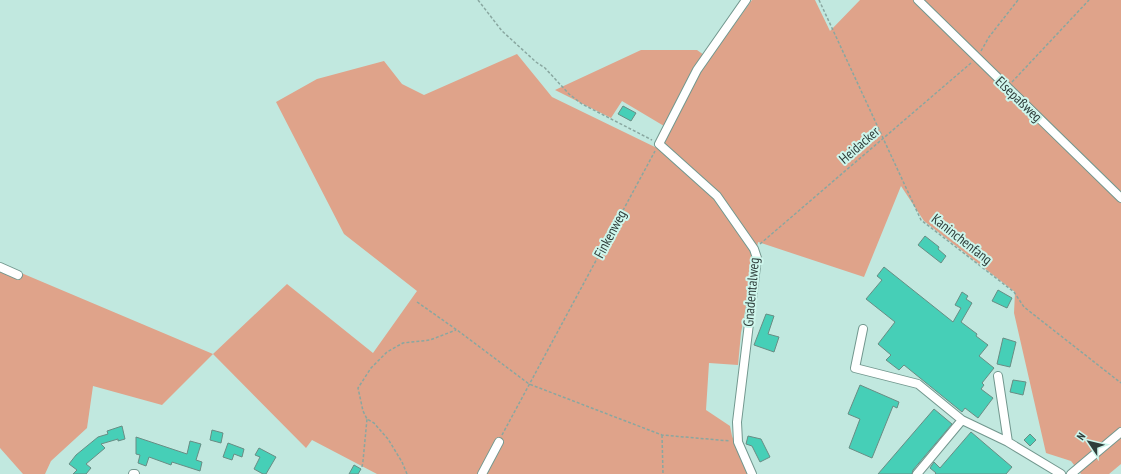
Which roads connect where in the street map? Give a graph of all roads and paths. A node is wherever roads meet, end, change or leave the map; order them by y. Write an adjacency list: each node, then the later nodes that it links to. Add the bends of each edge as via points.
1 (478, 0): 10 (path, via 502,31 545,68 569,94 582,104)
2 (746, 0): 10 (street, via 696,70)
3 (819, 0): 9 (path, Kaninchenfang)
4 (918, 0): 7 (street, Elsepaßweg)
5 (1018, 0): 7 (path, Heidacker, via 989,37)
6 (1089, 0): 8 (path)
7 (977, 58): 8 (street, Elsepaßweg); 9 (path, Heidacker)
8 (1007, 87): 11 (street, Elsepaßweg)
9 (883, 138): 12 (path, Heidacker); 19 (path, Kaninchenfang, via 921,220 1014,292 1024,307)
10 (659, 144): 12 (street, Gnadentalweg, via 716,196); 20 (path, Finkenweg)
11 (1121, 198)
12 (754, 249): 26 (street, Gnadentalweg, via 757,258 736,422)
13 (0, 268): 14 (street)
14 (18, 275)
15 (417, 302): 16 (path)
16 (457, 330): 20 (path); 21 (path, via 430,340 403,343 387,352 371,368 358,388)
17 (863, 330): 22 (street, via 855,368 918,384)
18 (998, 376): 27 (street)
19 (1121, 383)
20 (530, 384): 24 (path); 25 (path, Finkenweg)
21 (367, 419): 28 (path); 29 (path, via 388,439)
22 (962, 420): 27 (street); 33 (street)
23 (1121, 432): 35 (street)
24 (662, 435): 26 (path); 31 (path)
25 (499, 442): 30 (street)
26 (738, 442): 32 (street, Gnadentalweg)
27 (1008, 442): 34 (street)
28 (362, 467)
29 (407, 474)
30 (482, 474)
31 (663, 474)
32 (752, 474)
33 (917, 474)
34 (1060, 474)
35 (1071, 474)

